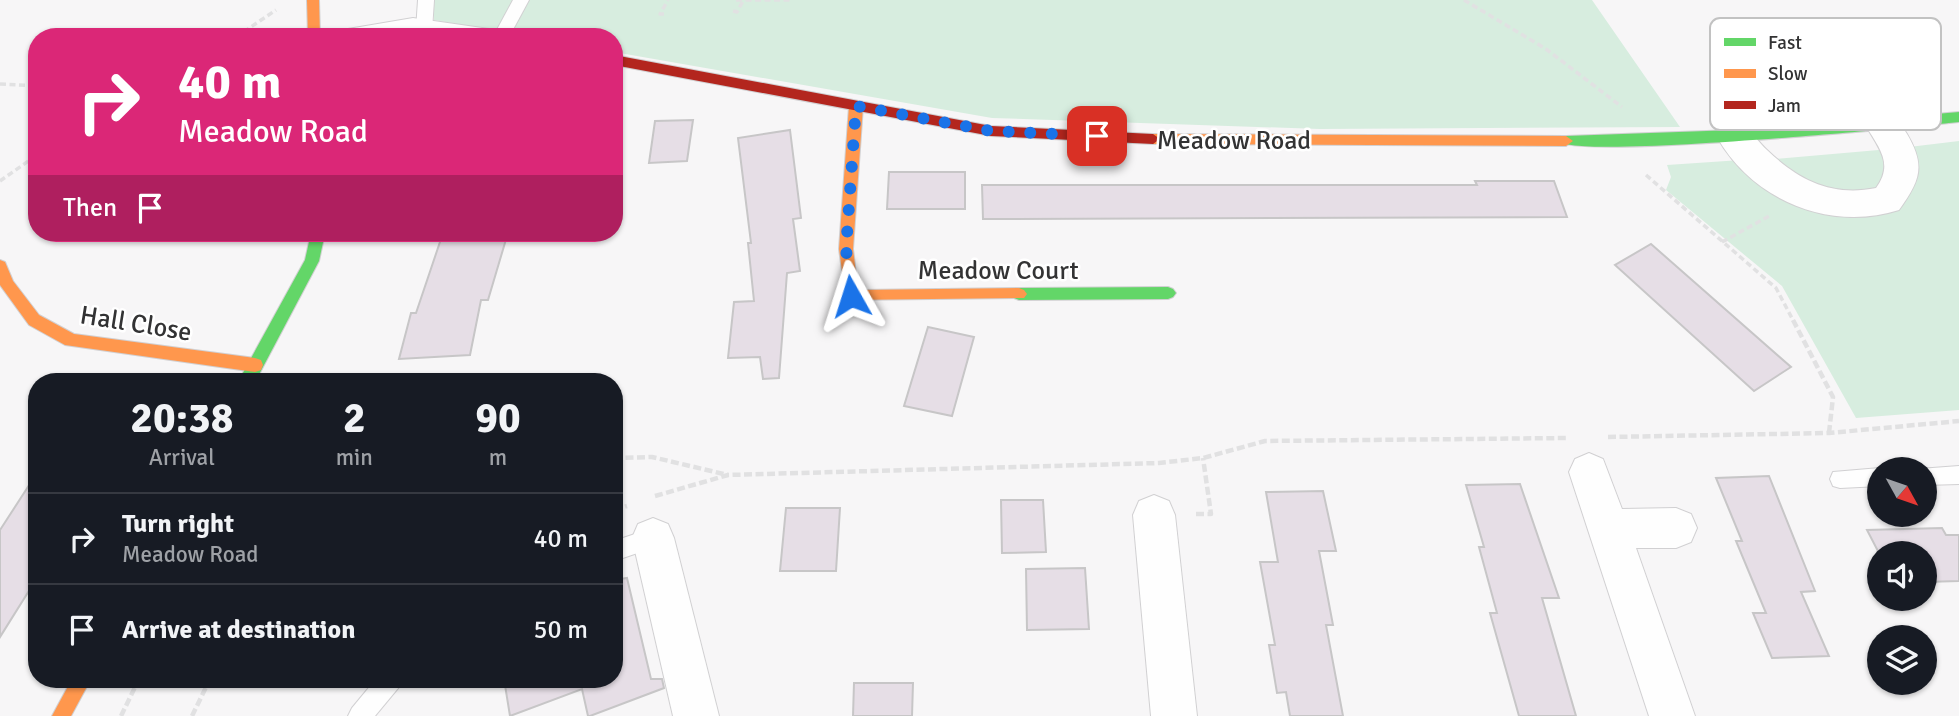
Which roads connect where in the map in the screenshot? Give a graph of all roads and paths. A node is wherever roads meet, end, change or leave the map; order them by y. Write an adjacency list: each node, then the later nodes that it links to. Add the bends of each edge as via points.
1 (313, 0): 14 (street)
2 (521, 0): 17 (lane)
3 (668, 0): 11 (path, via 660,14)
4 (736, 0): 7 (path)
5 (793, 0): 8 (path)
6 (1464, 0): 27 (path, via 1508,23 1590,79)
7 (743, 1): 8 (path); 10 (path, via 737,12)
8 (784, 1)
9 (280, 7): 13 (path)
10 (733, 11)
11 (664, 14)
12 (425, 15): 15 (street); 16 (street)
13 (249, 28)
14 (314, 28)
15 (386, 28)
16 (456, 28)
17 (506, 28)
18 (623, 62): 21 (street, Meadow Road)
19 (0, 84): 20 (path)
20 (28, 86)
21 (856, 106): 28 (street, Meadow Road, via 991,131 1149,139); 35 (street, Meadow Court, via 846,249 851,296)
22 (1959, 117): 23 (street, Meadow Road)
23 (1941, 119)
24 (1823, 130): 26 (street, Meadow Road)
25 (1885, 130): 31 (street, via 1904,171 1887,200 1849,207)
26 (1734, 136): 27 (street, Meadow Road); 31 (street, via 1766,171)
27 (1661, 138): 28 (street, Meadow Road)
28 (1606, 141): 33 (path)
29 (28, 161): 30 (path)
30 (0, 181)
31 (1806, 196): 33 (path)
32 (315, 242): 36 (street, via 312,261)
33 (1722, 242): 39 (path, via 1776,288 1833,397)
34 (0, 267): 36 (street, Hall Close, via 34,320 71,340)
35 (1168, 293)
36 (255, 365): 37 (street)
37 (251, 373)
38 (1959, 421): 39 (path)
39 (1829, 433): 40 (path)
40 (1589, 449): 42 (path, via 1265,441 1159,463); 50 (street)
41 (623, 458): 42 (path, via 652,457)
42 (729, 475): 48 (path)
43 (1959, 475): 44 (lane)
44 (1937, 476)
45 (1867, 477): 46 (lane)
46 (1840, 478)
47 (1154, 515): 60 (street)
48 (637, 523): 59 (street)
49 (1676, 528): 50 (street)
50 (1608, 529): 61 (street)
51 (77, 688): 55 (street)
52 (135, 688): 56 (path)
53 (206, 688): 57 (path)
54 (383, 688): 58 (lane)
55 (61, 716)
56 (121, 716)
57 (192, 716)
58 (360, 716)
59 (696, 716)
60 (1174, 716)
61 (1672, 716)

